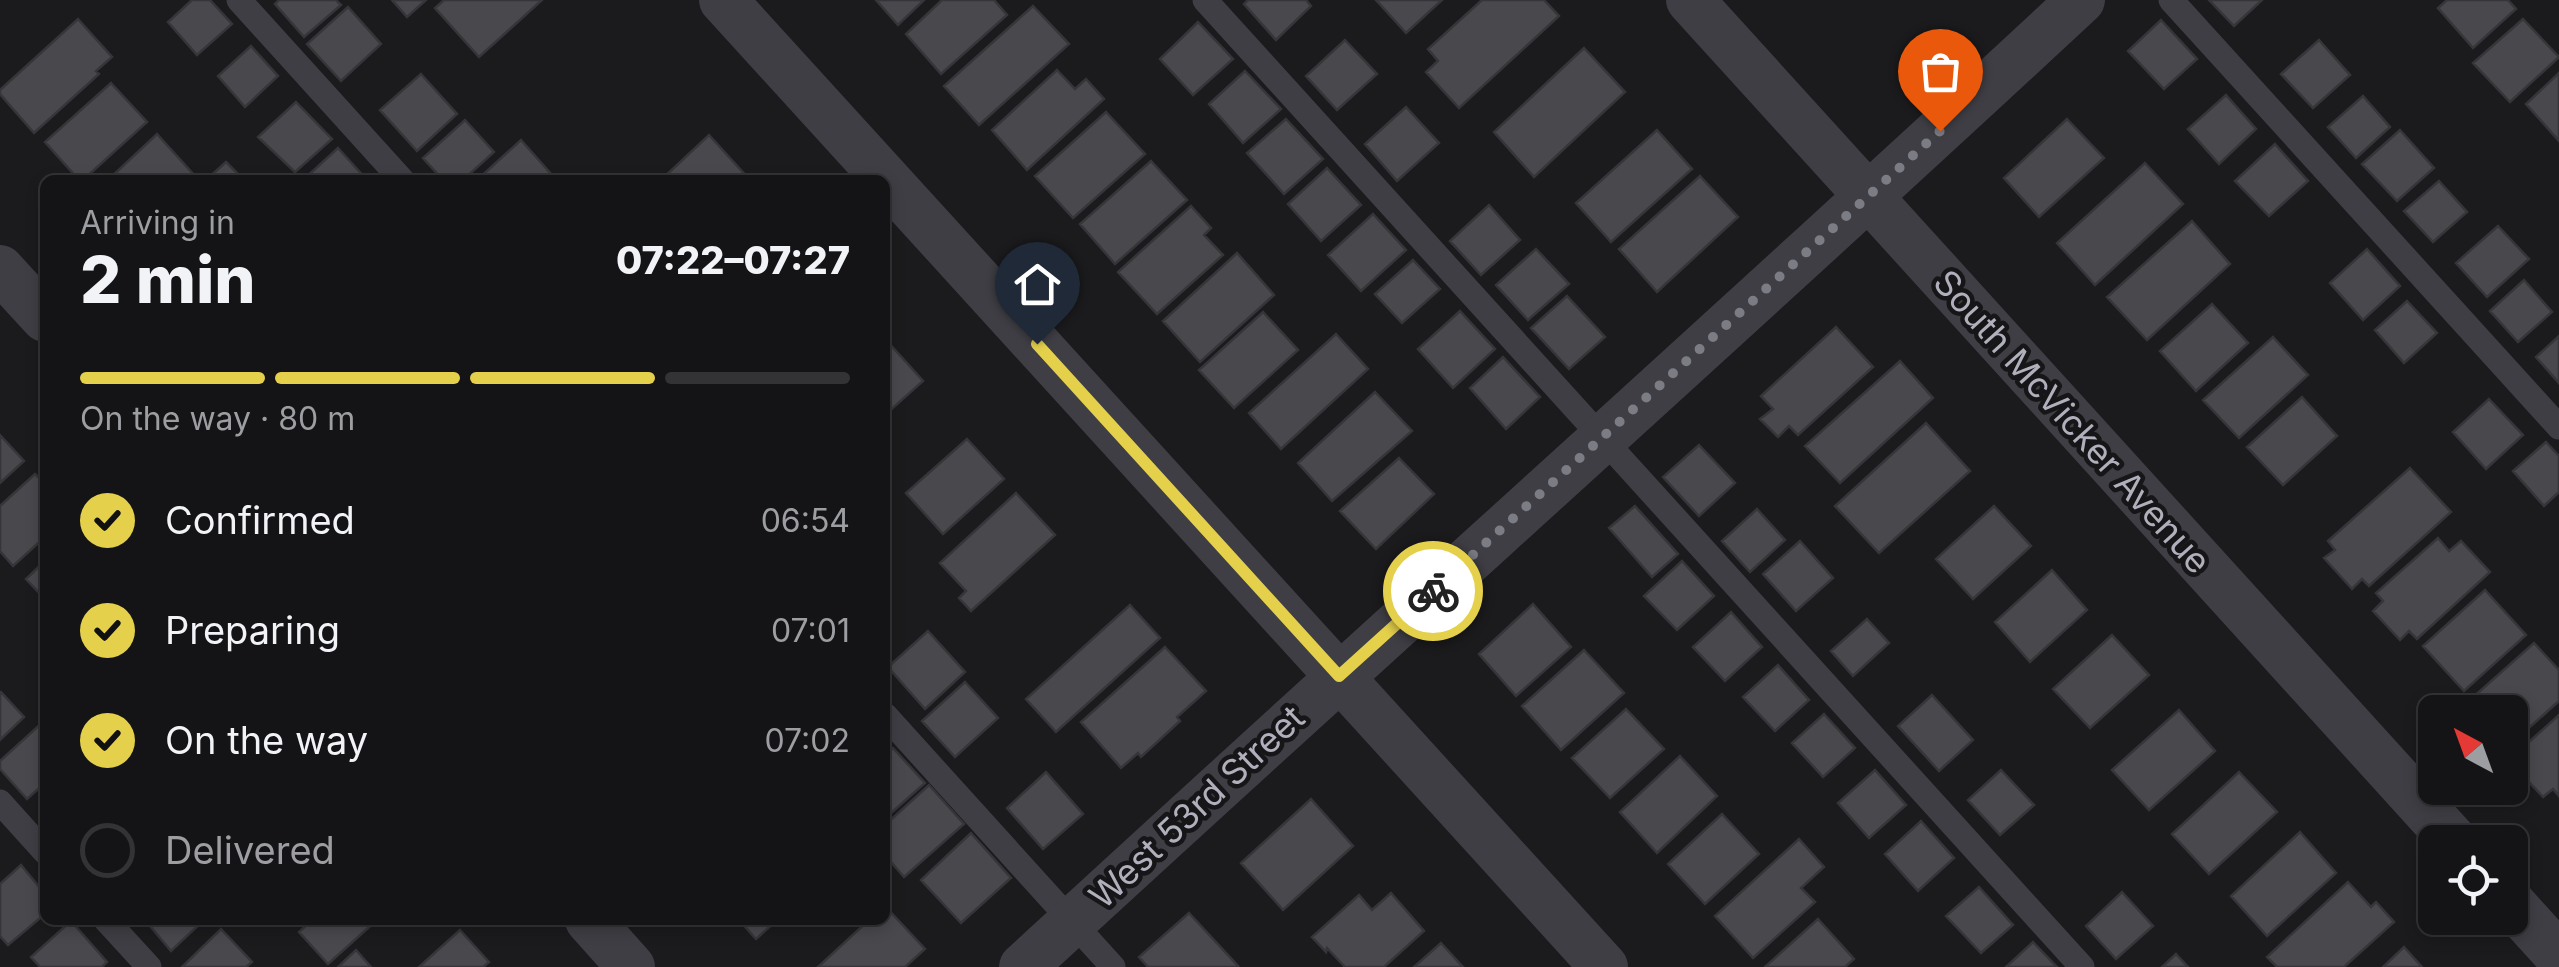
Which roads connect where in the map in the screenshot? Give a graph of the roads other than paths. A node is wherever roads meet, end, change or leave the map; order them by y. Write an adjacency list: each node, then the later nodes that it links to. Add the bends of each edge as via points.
1 (239, 0): 7 (lane)
2 (723, 0): 8 (street)
3 (1205, 0): 14 (lane)
4 (1690, 0): 10 (street, South McVicker Avenue)
5 (2081, 0): 10 (street, West 53rd Street)
6 (2171, 0): 13 (lane)
7 (397, 175)
8 (882, 175)
9 (890, 183): 15 (street)
10 (1868, 197): 14 (street, West 53rd Street); 18 (street, South McVicker Avenue)
11 (0, 269): 12 (street)
12 (40, 313)
13 (2559, 427)
14 (1602, 437): 15 (street, West 53rd Street); 30 (lane)
15 (1339, 676): 20 (street, West 53rd Street); 29 (street)
16 (890, 721): 20 (lane)
17 (0, 802): 19 (lane)
18 (2441, 825)
19 (40, 846)
20 (1072, 922): 27 (street, West 53rd Street); 28 (lane)
21 (2528, 922): 24 (street)
22 (111, 925): 25 (lane)
23 (593, 925): 26 (street)
24 (2559, 956)
25 (149, 967)
26 (631, 967)
27 (1023, 967)
28 (1113, 967)
29 (1604, 967)
30 (2082, 967)

